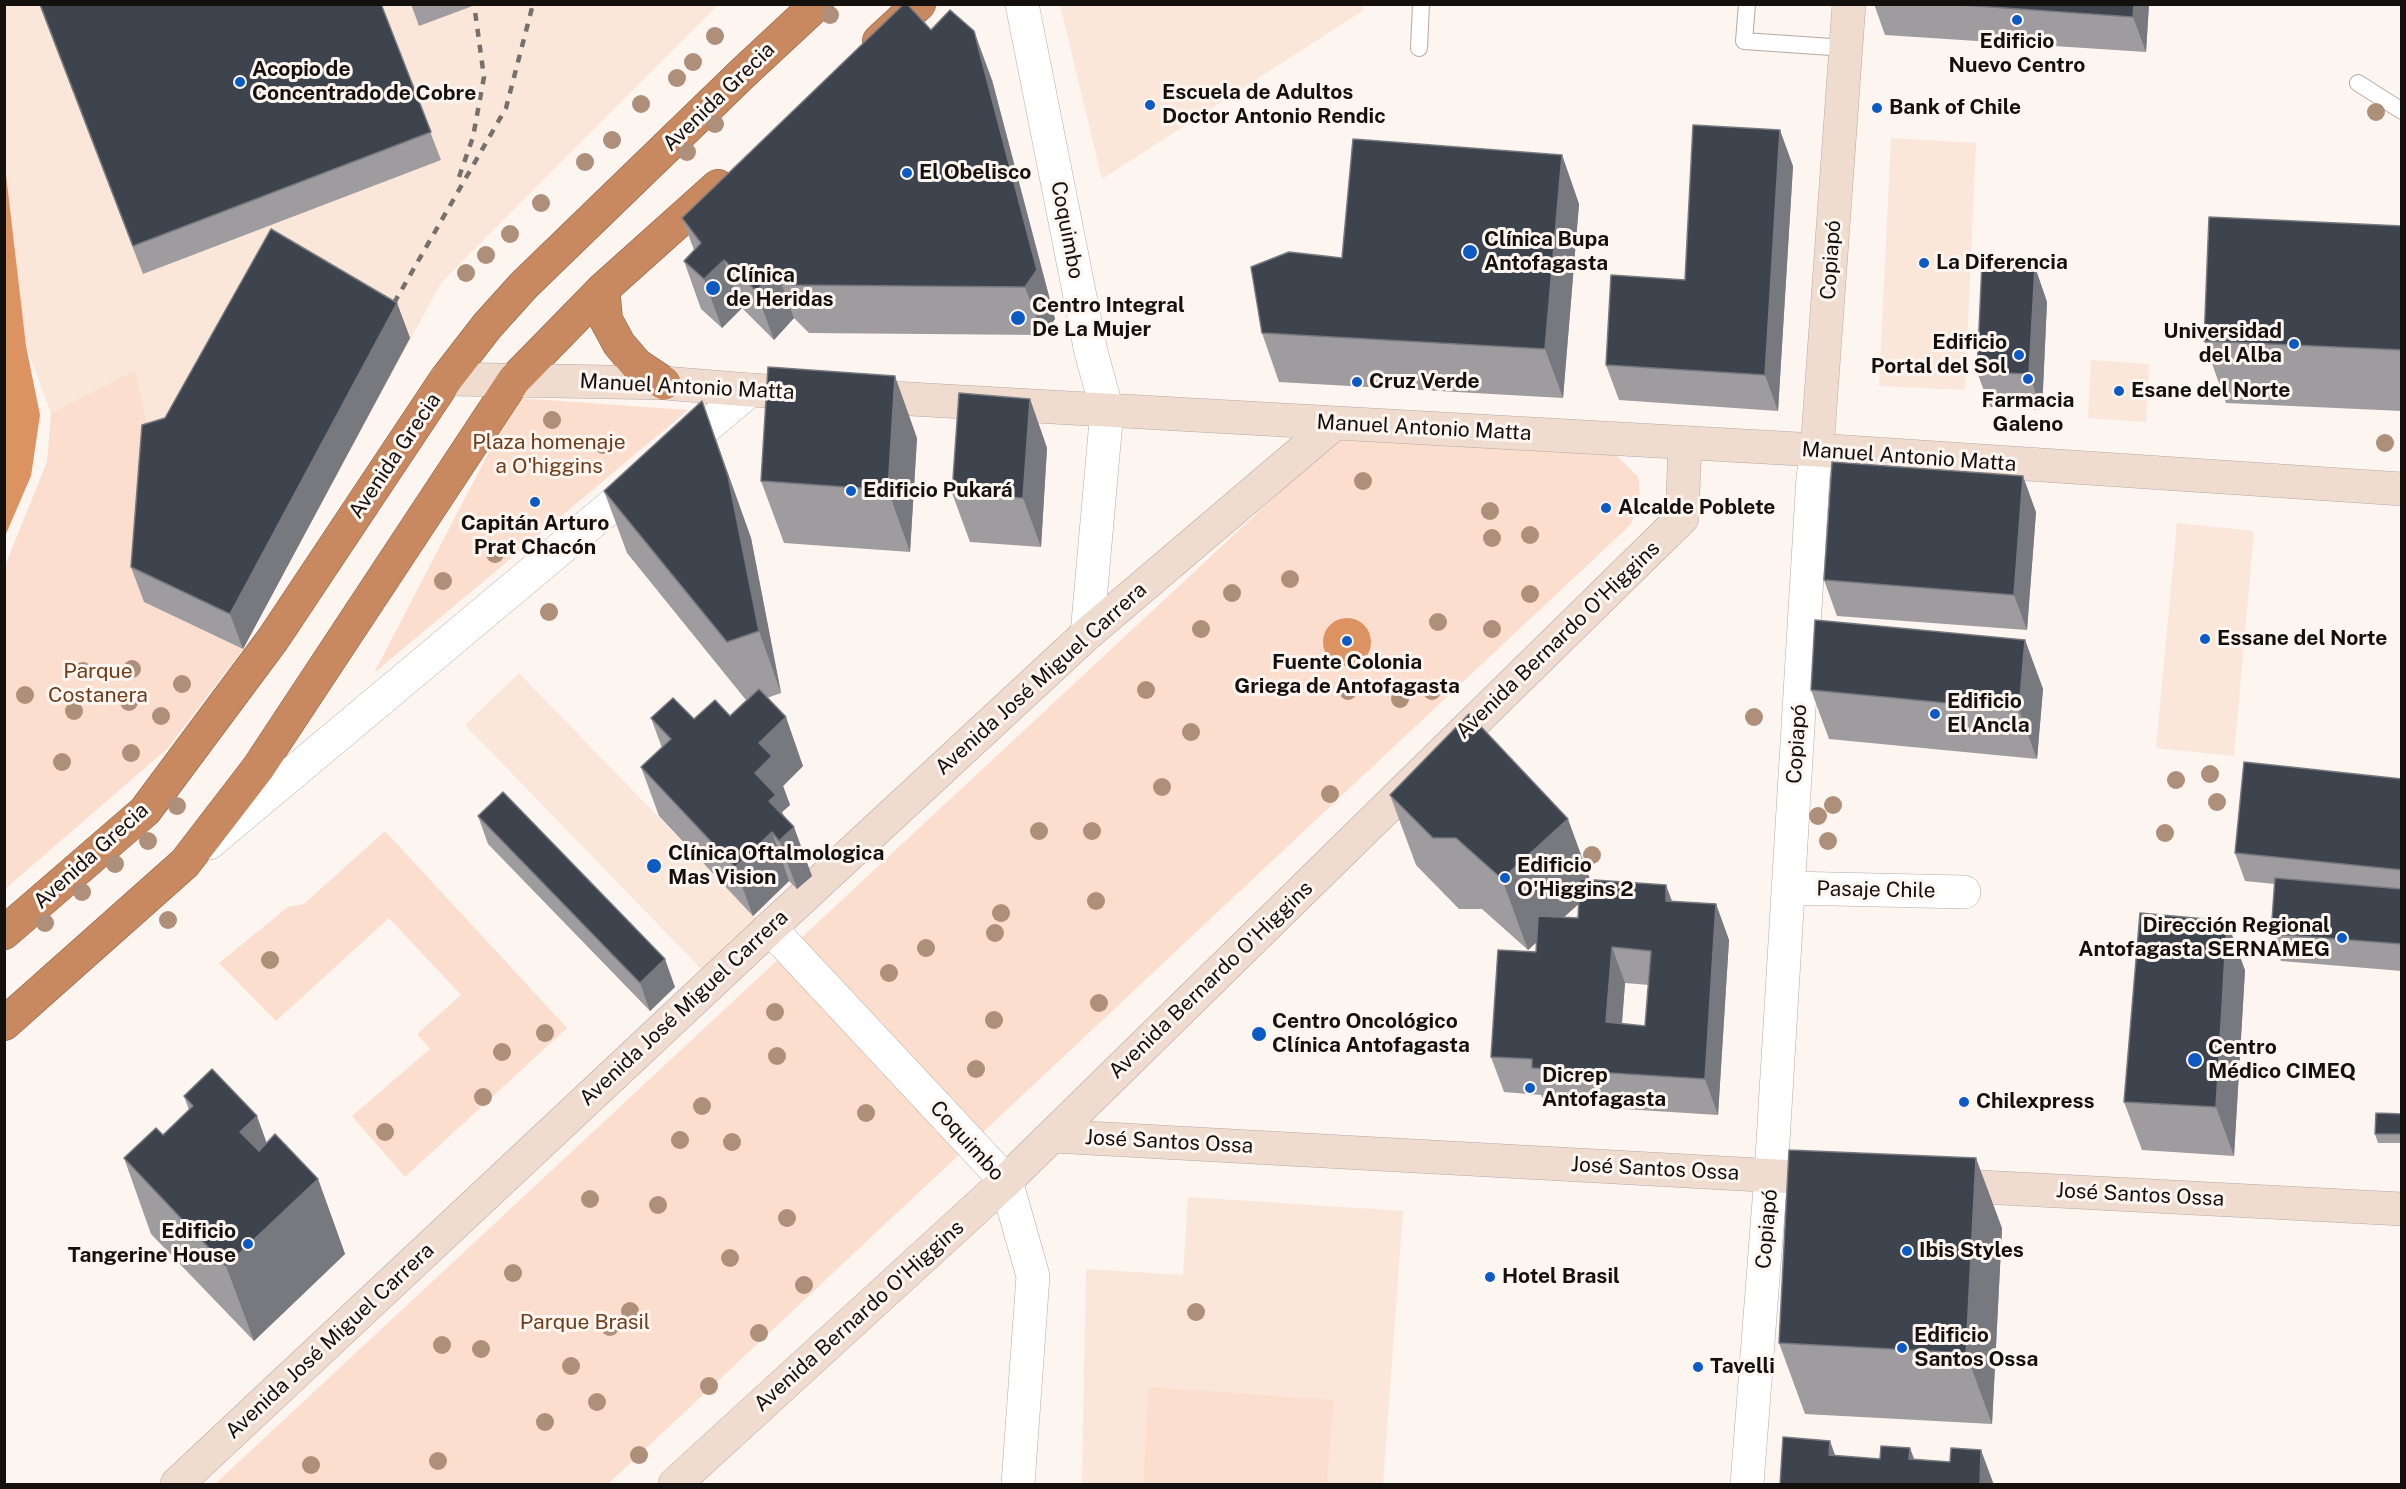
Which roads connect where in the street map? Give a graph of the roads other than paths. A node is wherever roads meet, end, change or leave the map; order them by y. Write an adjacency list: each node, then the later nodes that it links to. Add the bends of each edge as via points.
1 (817, 4): 14 (highway, Avenida Grecia, via 524,285)
2 (919, 4): 9 (highway)
3 (1022, 4): 18 (street, Coquimbo, via 1089,341)
4 (1421, 4): 7 (lane)
5 (1747, 4): 8 (lane, via 1744,41)
6 (1849, 4): 8 (main road, Copiapó)
7 (1419, 48)
8 (1846, 48): 21 (main road, Copiapó)
9 (858, 60)
10 (2358, 83): 11 (lane)
11 (2402, 111)
12 (743, 163): 13 (highway)
13 (603, 289): 15 (highway); 16 (highway, via 606,320 619,344 637,365)
14 (446, 379): 15 (main road, Manuel Antonio Matta); 28 (highway, Avenida Grecia, via 273,639 145,811)
15 (514, 380): 16 (main road, Manuel Antonio Matta); 24 (highway, via 258,768)
16 (664, 383): 17 (main road, Manuel Antonio Matta)
17 (750, 390): 18 (main road, Manuel Antonio Matta); 24 (street)
18 (1107, 410): 19 (main road, Manuel Antonio Matta); 23 (street, Coquimbo)
19 (1335, 423): 20 (main road, Manuel Antonio Matta); 23 (main road, Avenida José Miguel Carrera)
20 (1685, 443): 21 (main road, Manuel Antonio Matta); 30 (main road, Avenida Bernardo O'Higgins, via 1682,518)
21 (1817, 450): 22 (main road, Manuel Antonio Matta); 25 (street, Copiapó)
22 (2402, 489)
23 (1087, 634): 27 (main road, Avenida José Miguel Carrera)
24 (185, 863): 29 (highway)
25 (1788, 888): 26 (street, Pasaje Chile); 31 (street, Copiapó)
26 (1964, 892)
27 (770, 928): 33 (street, Coquimbo); 36 (main road, Avenida José Miguel Carrera)
28 (4, 933)
29 (4, 1024)
30 (1052, 1136): 31 (main road, José Santos Ossa); 33 (main road, Avenida Bernardo O'Higgins)
31 (1771, 1175): 32 (main road, José Santos Ossa); 39 (street, Copiapó)
32 (1857, 1180)
33 (1006, 1181): 37 (main road, Avenida Bernardo O'Higgins); 38 (street, Coquimbo, via 1033,1276)
34 (1917, 1183): 35 (main road, José Santos Ossa)
35 (2402, 1209)
36 (177, 1485)
37 (675, 1485)
38 (1018, 1485)
39 (1747, 1485)

